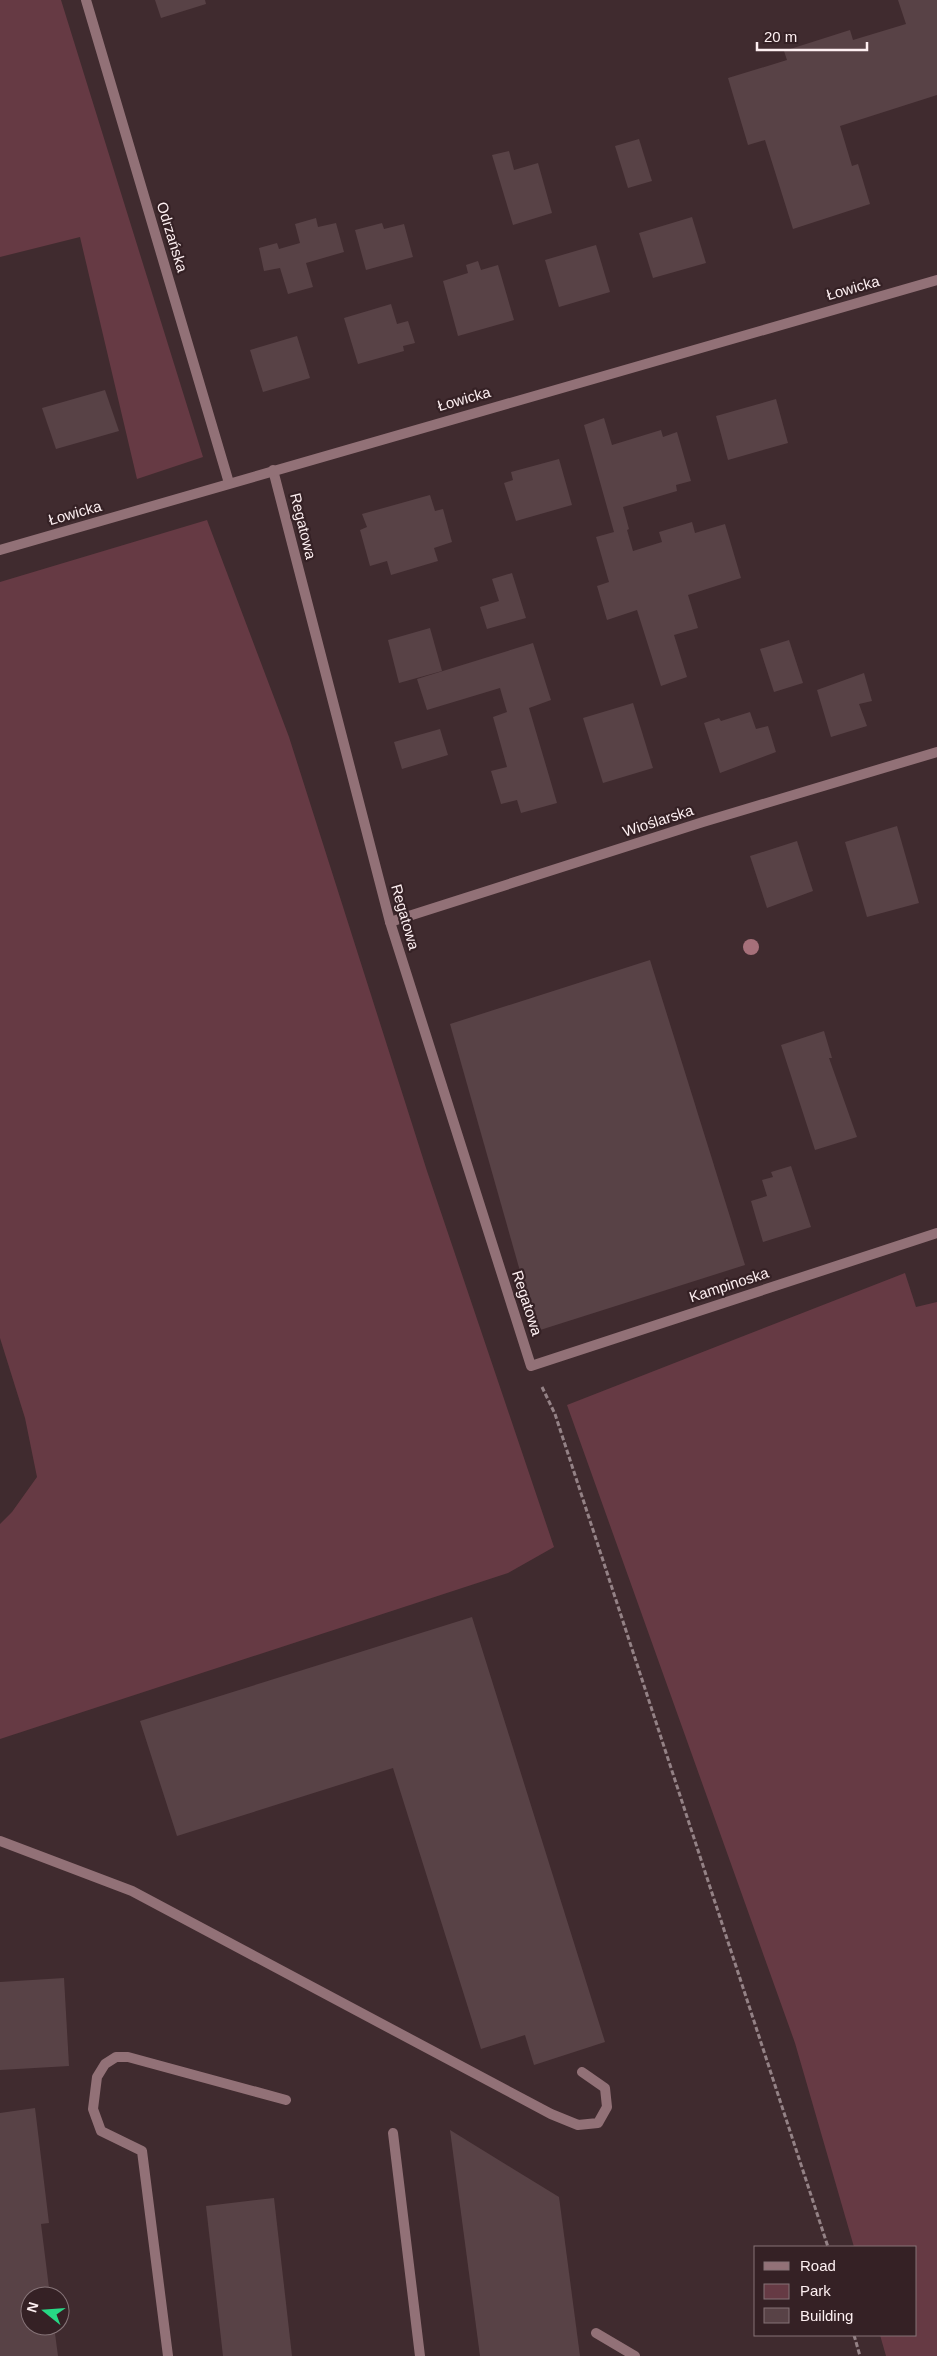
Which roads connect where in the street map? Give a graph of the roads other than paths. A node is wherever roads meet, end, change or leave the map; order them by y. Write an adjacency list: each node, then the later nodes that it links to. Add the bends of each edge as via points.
1 (86, 0): 4 (street, Odrzańska)
2 (937, 280): 3 (street, Łowicka)
3 (273, 470): 4 (street, Łowicka); 7 (street, Regatowa)
4 (230, 483): 5 (street, Łowicka)
5 (0, 550)
6 (937, 752): 7 (street, Wioślarska, via 703,822)
7 (390, 922): 9 (street, Regatowa)
8 (937, 1233): 9 (street, Kampinoska)
9 (531, 1366)
10 (0, 1841): 11 (street, via 132,1891 578,2126 598,2123 607,2107 605,2088)
11 (582, 2072)
12 (286, 2100): 15 (street, via 128,2056 116,2057 105,2064 97,2077 93,2109 101,2131 142,2151)
13 (393, 2133): 16 (street)
14 (596, 2334): 17 (street)
15 (168, 2356)
16 (420, 2356)
17 (635, 2356)

